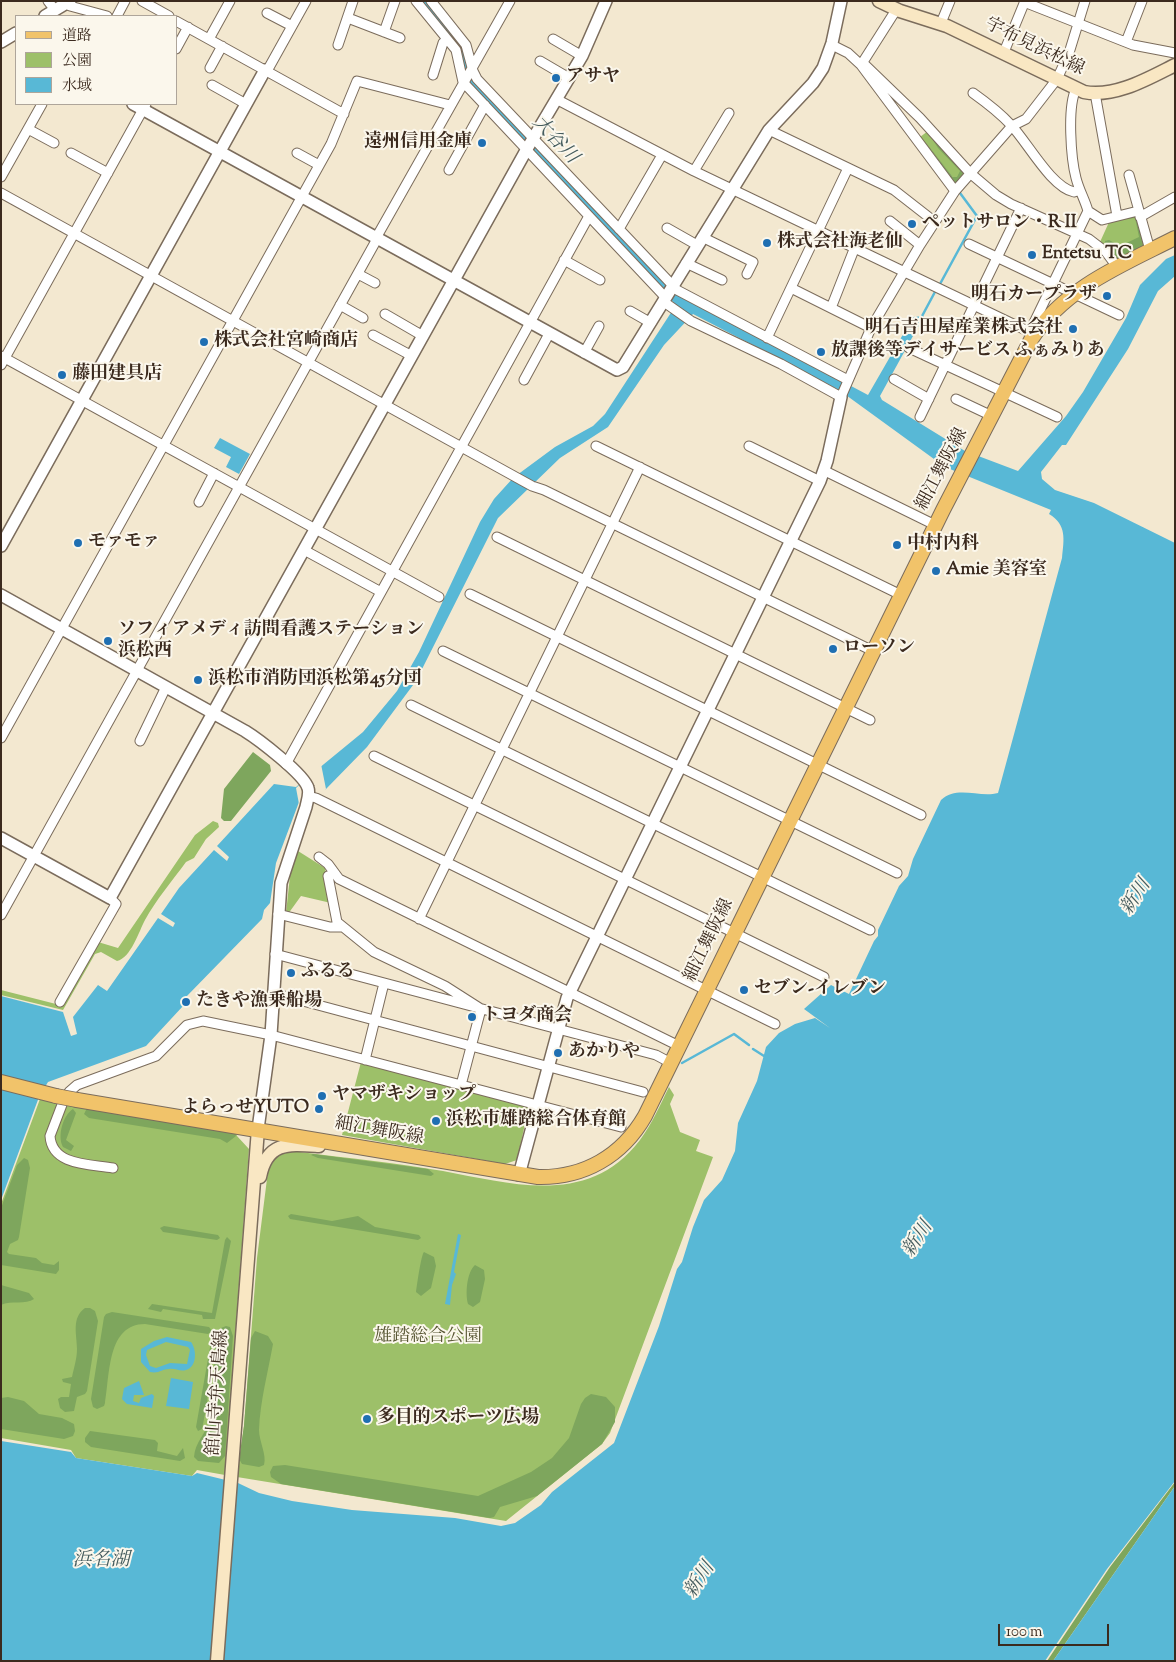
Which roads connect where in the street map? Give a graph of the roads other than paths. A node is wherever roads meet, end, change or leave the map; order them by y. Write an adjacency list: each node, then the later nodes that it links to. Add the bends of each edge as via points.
1 (125, 1): 23 (street)
2 (142, 1): 24 (street)
3 (230, 1): 34 (street)
4 (306, 1): 29 (street)
5 (354, 1): 25 (street)
6 (395, 1): 31 (street)
7 (407, 1): 18 (street)
8 (431, 1): 49 (street, via 466,44)
9 (510, 1): 49 (street)
10 (606, 1): 44 (street)
11 (841, 1): 41 (street)
12 (879, 1): 20 (main road, 宇布見浜松線)
13 (950, 1): 27 (street)
14 (1085, 1): 28 (street)
15 (1142, 1): 38 (street)
16 (69, 2): 19 (street); 22 (street, via 70,6)
17 (1025, 2): 28 (street); 43 (street)
18 (418, 4): 35 (street)
19 (49, 9)
20 (896, 10): 27 (main road, 宇布見浜松線); 47 (street)
21 (267, 13): 29 (street)
22 (103, 15)
23 (118, 15)
24 (167, 15)
25 (348, 18): 31 (street); 40 (street)
26 (178, 21): 30 (street)
27 (941, 23): 43 (main road, 宇布見浜松線)
28 (1077, 23): 38 (street); 53 (street)
29 (292, 26): 50 (street)
30 (188, 27): 34 (street); 39 (street)
31 (384, 32): 33 (street)
32 (15, 35): 37 (street)
33 (400, 38)
34 (210, 39): 42 (street)
35 (447, 39): 51 (street); 54 (street, via 457,53)
36 (553, 39): 44 (street)
37 (1, 42)
38 (1126, 42): 46 (street)
39 (178, 45)
40 (338, 45)
41 (832, 45): 47 (street); 69 (street, via 813,83)
42 (222, 46): 48 (street); 50 (street)
43 (1004, 52): 53 (main road, 宇布見浜松線)
44 (582, 56): 52 (street)
45 (540, 61): 52 (street)
46 (1174, 63): 58 (main road, 宇布見浜松線, via 1136,84)
47 (862, 64): 81 (street, via 920,118); 86 (street)
48 (210, 68)
49 (471, 69): 54 (street); 71 (street)
50 (266, 71): 60 (street); 66 (street)
51 (433, 75)
52 (569, 78): 59 (street)
53 (1058, 79): 56 (main road, 宇布見浜松線); 67 (street, via 1026,119)
54 (464, 80): 62 (street); 63 (street)
55 (212, 86): 60 (street)
56 (1076, 89): 58 (main road, 宇布見浜松線); 85 (street, via 1072,106 1073,160)
57 (973, 93): 67 (street)
58 (1095, 93): 94 (street)
59 (556, 99): 71 (street); 75 (street)
60 (246, 104): 72 (street)
61 (39, 105): 68 (street)
62 (450, 105): 66 (street, via 357,81); 102 (street)
63 (485, 105): 71 (street); 78 (street)
64 (141, 106): 72 (street); 80 (street)
65 (729, 113): 79 (street)
66 (344, 114): 76 (street)
67 (1012, 126): 81 (street); 85 (street, via 1061,187 1074,192)
68 (28, 129): 70 (street); 83 (street)
69 (769, 130): 77 (street); 84 (street)
70 (54, 143)
71 (530, 144): 93 (street); 98 (street); 119 (street)
72 (220, 152): 88 (street); 116 (street)
73 (71, 153): 80 (street)
74 (298, 153): 76 (street)
75 (662, 155): 79 (street); 98 (street)
76 (319, 165): 88 (street)
77 (848, 168): 96 (street, via 894,190); 99 (street)
78 (449, 170)
79 (694, 171): 84 (street)
80 (108, 173): 100 (street)
81 (970, 173): 86 (street); 90 (street, via 1000,197)
82 (1128, 175): 92 (street)
83 (1, 177)
84 (732, 189): 99 (street); 104 (street)
85 (1080, 190): 91 (street)
86 (956, 191): 96 (street)
87 (1, 193): 100 (street)
88 (302, 197): 102 (street); 132 (street)
89 (1175, 197): 92 (street)
90 (1021, 208): 101 (street); 109 (street)
91 (1088, 211): 94 (street, via 1102,220); 101 (street)
92 (1139, 214): 94 (street); 108 (street)
93 (589, 216): 110 (street); 124 (street)
94 (1117, 216)
95 (890, 221): 106 (street)
96 (935, 222): 106 (street)
97 (667, 228): 104 (street)
98 (619, 229): 124 (street)
99 (819, 230): 107 (street); 122 (street)
100 (74, 234): 116 (street); 145 (street)
101 (1078, 234): 112 (street, via 1100,247); 121 (street)
102 (377, 238): 114 (street); 119 (street)
103 (1175, 238): 108 (main road, 細江舞阪線)
104 (699, 241): 111 (street); 115 (street, via 753,262)
105 (969, 244): 109 (street)
106 (920, 245): 113 (street)
107 (855, 248): 113 (street); 127 (street)
108 (1150, 250): 112 (main road, 細江舞阪線)
109 (997, 257): 121 (street); 126 (street)
110 (564, 260): 117 (street); 133 (street)
111 (686, 263): 118 (street); 124 (street)
112 (1118, 268): 123 (main road, 細江舞阪線)
113 (905, 271): 126 (street); 136 (street)
114 (358, 274): 120 (street); 125 (street)
115 (747, 274)
116 (151, 276): 132 (street); 155 (street)
117 (600, 280)
118 (722, 280)
119 (454, 281): 133 (street); 140 (street)
120 (375, 283)
121 (1053, 284): 123 (street); 137 (street)
122 (791, 288): 127 (street); 141 (street)
123 (1071, 291): 130 (street); 137 (main road, 細江舞阪線)
124 (669, 296): 134 (street); 141 (street, via 677,290); 152 (street, via 689,320)
125 (340, 305): 131 (street); 146 (street)
126 (974, 305): 137 (street); 147 (street)
127 (831, 308): 136 (street)
128 (630, 311): 134 (street)
129 (385, 314): 140 (street)
130 (1119, 315)
131 (363, 318)
132 (232, 321): 146 (street); 160 (street)
133 (530, 323): 138 (street); 163 (street)
134 (651, 323): 143 (street, via 620,370)
135 (599, 326): 143 (street)
136 (871, 328): 150 (street)
137 (1032, 332): 151 (main road, 細江舞阪線)
138 (549, 334): 143 (street); 148 (street)
139 (373, 335): 144 (street)
140 (423, 336): 144 (street)
141 (768, 338): 150 (street)
142 (909, 348): 147 (street)
143 (584, 353)
144 (412, 356): 156 (street)
145 (3, 360): 155 (street)
146 (308, 363): 156 (street); 167 (street)
147 (945, 365): 151 (street); 153 (street)
148 (524, 380)
149 (894, 380): 153 (street)
150 (847, 381): 152 (street)
151 (1004, 392): 157 (main road, 細江舞阪線); 159 (street)
152 (841, 395): 166 (street)
153 (929, 399): 158 (street)
154 (956, 399): 157 (street)
155 (82, 400): 160 (street); 174 (street)
156 (384, 405): 163 (street); 171 (street)
157 (992, 416): 170 (main road, 細江舞阪線)
158 (920, 417)
159 (1057, 417)
160 (164, 445): 165 (street); 184 (street)
161 (596, 446): 164 (street)
162 (749, 446): 166 (street)
163 (461, 447): 169 (street, via 532,486); 176 (street)
164 (640, 467): 169 (street); 173 (street)
165 (214, 473): 167 (street); 168 (street)
166 (822, 476): 170 (street); 173 (street)
167 (239, 487): 171 (street); 189 (street)
168 (198, 502)
169 (613, 524): 177 (street); 182 (street)
170 (935, 525): 181 (main road, 細江舞阪線)
171 (316, 529): 175 (street); 176 (street)
172 (497, 537): 177 (street)
173 (790, 541): 181 (street); 182 (street)
174 (1, 546)
175 (304, 550): 178 (street); 195 (street)
176 (392, 572): 178 (street); 183 (street)
177 (585, 580): 185 (street); 188 (street)
178 (381, 592): 201 (street)
179 (470, 594): 185 (street)
180 (1, 595): 184 (street)
181 (901, 595): 187 (main road, 細江舞阪線)
182 (763, 597): 187 (street); 188 (street)
183 (439, 598)
184 (62, 629): 189 (street); 197 (street)
185 (558, 636): 191 (street); 194 (street)
186 (443, 650): 191 (street)
187 (873, 652): 193 (main road, 細江舞阪線)
188 (735, 654): 193 (street); 194 (street)
189 (137, 671): 190 (street); 210 (street)
190 (166, 687): 195 (street); 198 (street)
191 (530, 693): 199 (street); 203 (street)
192 (411, 705): 199 (street)
193 (846, 708): 196 (street); 202 (main road, 細江舞阪線)
194 (707, 710): 202 (street); 203 (street)
195 (213, 714): 201 (street, via 251,735); 217 (street)
196 (870, 720)
197 (1, 738)
198 (140, 741)
199 (502, 750): 205 (street); 208 (street)
200 (374, 756): 205 (street)
201 (286, 764): 204 (street, via 304,780)
202 (818, 764): 206 (street); 207 (main road, 細江舞阪線)
203 (680, 766): 207 (street); 208 (street)
204 (310, 800): 212 (street); 218 (street, via 282,874)
205 (475, 806): 212 (street); 216 (street)
206 (921, 815)
207 (790, 821): 213 (street); 215 (main road, 細江舞阪線)
208 (652, 823): 215 (street); 216 (street)
209 (1, 838): 210 (street)
210 (34, 856): 217 (street); 219 (street)
211 (319, 857): 220 (street, via 339,879)
212 (447, 862): 220 (street); 224 (street)
213 (897, 873)
214 (328, 876): 221 (street, via 337,922)
215 (762, 877): 222 (street); 223 (main road, 細江舞阪線)
216 (624, 879): 223 (street); 224 (street)
217 (110, 898): 231 (street, via 116,904)
218 (278, 914): 221 (street); 225 (street)
219 (1, 915)
220 (419, 919): 229 (street)
221 (342, 927): 232 (street, via 374,952 445,986)
222 (870, 930)
223 (735, 933): 226 (street); 228 (main road, 細江舞阪線)
224 (597, 936): 228 (street); 229 (street)
225 (276, 954): 227 (street); 230 (street)
226 (824, 977)
227 (384, 983): 232 (street); 233 (street)
228 (706, 990): 234 (street); 237 (main road, 細江舞阪線)
229 (569, 992): 235 (street); 237 (street)
230 (273, 993): 233 (street); 236 (street)
231 (60, 1002)
232 (481, 1009): 235 (street); 238 (street)
233 (375, 1020): 238 (street); 239 (street)
234 (775, 1024)
235 (557, 1029): 240 (street, via 656,1055); 241 (street)
236 (271, 1035): 239 (street); 245 (street, via 197,1021 156,1056 77,1085); 248 (street)
237 (679, 1046): 240 (main road, 細江舞阪線)
238 (471, 1047): 241 (street); 243 (street)
239 (365, 1060): 243 (street)
240 (671, 1063): 251 (main road, 細江舞阪線, via 637,1129 610,1156 590,1168 568,1175)
241 (547, 1067): 244 (street); 246 (street)
242 (1, 1082): 245 (main road, 細江舞阪線)
243 (461, 1085): 246 (street)
244 (643, 1092)
245 (62, 1097): 248 (main road, 細江舞阪線); 250 (street, via 50,1136 56,1153 65,1159)
246 (536, 1105): 247 (street); 251 (street)
247 (621, 1127)
248 (258, 1129): 249 (main road, 細江舞阪線); 252 (main road, 舘山寺弁天島線)
249 (361, 1148): 251 (main road, 細江舞阪線); 252 (main road, via 292,1144 272,1152 261,1170)
250 (113, 1168)
251 (519, 1175)
252 (249, 1238): 253 (main road, 舘山寺弁天島線)
253 (217, 1661)

